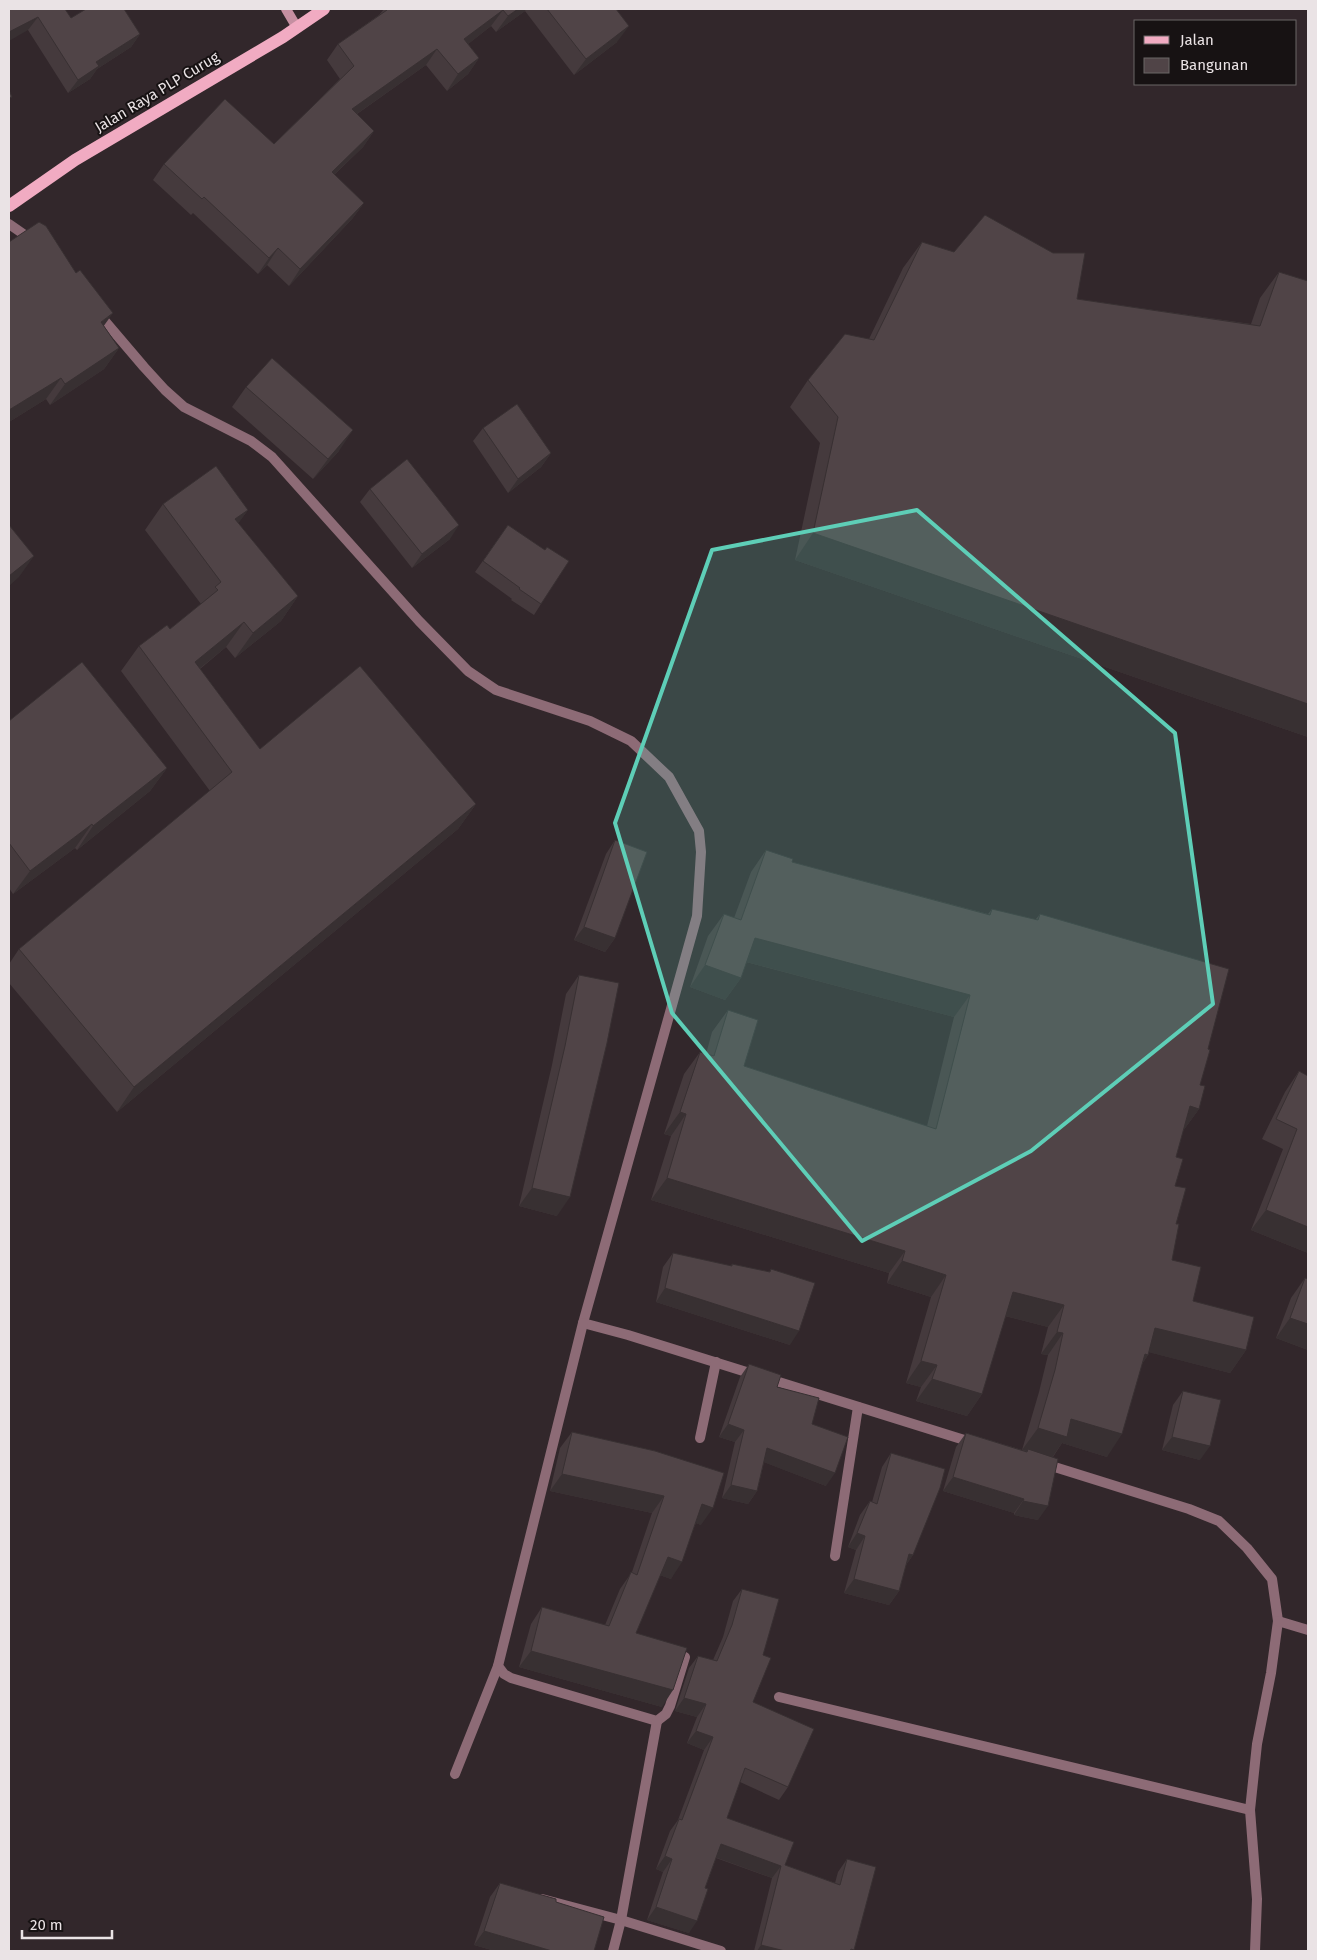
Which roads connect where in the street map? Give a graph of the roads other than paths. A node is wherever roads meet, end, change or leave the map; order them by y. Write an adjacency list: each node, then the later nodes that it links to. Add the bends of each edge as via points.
1 (286, 9): 3 (street)
2 (324, 9): 3 (main road, Jalan Raya PLP Curug)
3 (296, 26): 4 (main road, Jalan Raya PLP Curug, via 283,37 76,160)
4 (9, 206)
5 (9, 224): 6 (street)
6 (43, 247)
7 (93, 307): 8 (street, via 184,408 251,441 272,457 468,671 496,690 590,721 631,742 669,776 699,831 697,916)
8 (583, 1323): 9 (street); 18 (street)
9 (716, 1362): 10 (street); 11 (street)
10 (858, 1407): 12 (street); 14 (street)
11 (700, 1438)
12 (981, 1445)
13 (1038, 1462): 15 (street, via 1189,1509 1219,1522 1248,1548 1272,1579)
14 (835, 1556)
15 (1278, 1621): 16 (street); 22 (street, via 1257,1744)
16 (1308, 1630)
17 (685, 1657): 20 (street, via 670,1706)
18 (498, 1666): 20 (street, via 511,1678); 21 (street)
19 (779, 1697): 22 (street)
20 (657, 1721): 24 (street)
21 (455, 1774)
22 (1250, 1810): 27 (street, via 1258,1899)
23 (535, 1897): 24 (street)
24 (621, 1920): 25 (street); 26 (street)
25 (613, 1951)
26 (721, 1951)
27 (1255, 1951)

